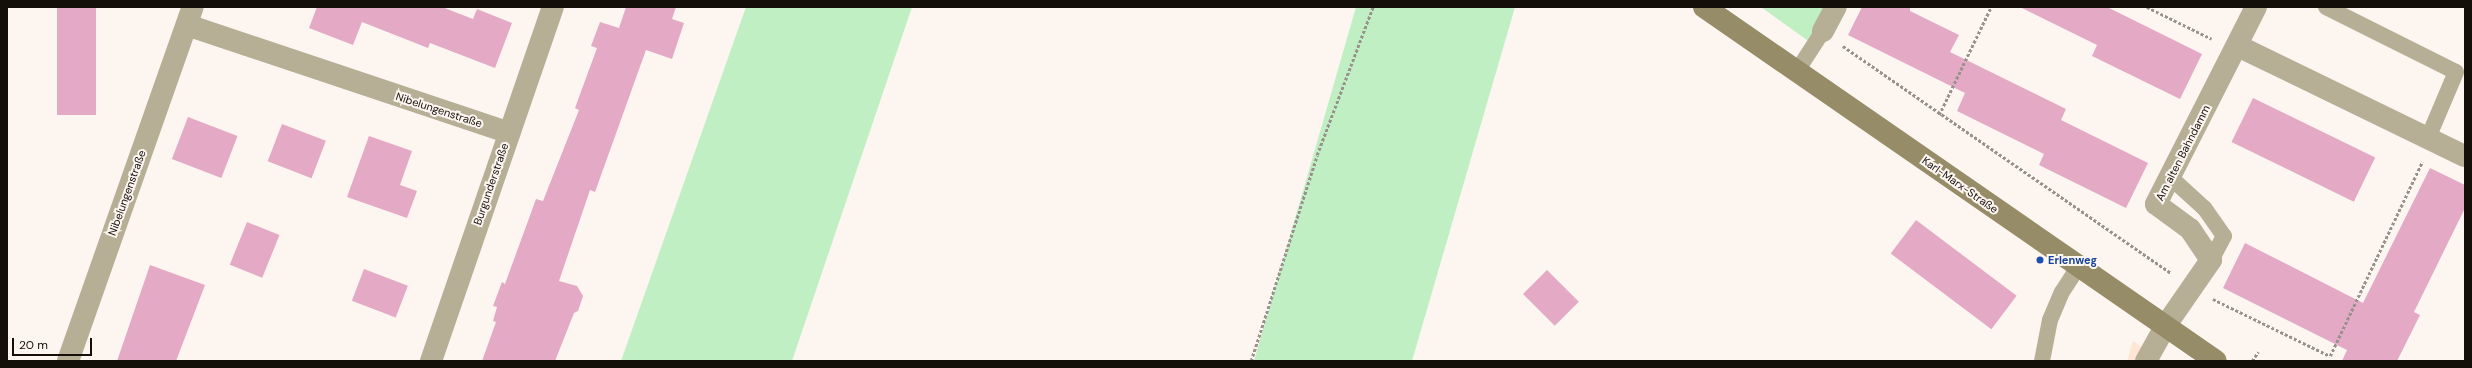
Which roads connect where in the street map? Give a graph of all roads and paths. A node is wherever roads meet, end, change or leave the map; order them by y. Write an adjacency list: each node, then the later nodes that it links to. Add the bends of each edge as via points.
1 (553, 7): 14 (street, Burgunderstraße)
2 (1374, 7): 27 (path, via 1317,155)
3 (1704, 7): 12 (main road, Karl-Marx-Straße)
4 (1836, 7): 10 (street)
5 (1991, 7): 13 (path)
6 (2147, 7): 11 (path)
7 (2256, 7): 11 (street, Am alten Bahndamm)
8 (2326, 7): 15 (lane, via 2456,72)
9 (190, 16): 14 (street, Nibelungenstraße); 25 (street, Nibelungenstraße)
10 (1823, 31): 12 (lane); 13 (path)
11 (2237, 48): 15 (street); 17 (street, Am alten Bahndamm)
12 (1797, 71): 19 (main road, Karl-Marx-Straße)
13 (1939, 115): 20 (path)
14 (508, 133): 26 (street, Burgunderstraße)
15 (2430, 139): 16 (street); 21 (path, via 2330,356)
16 (2465, 156)
17 (2170, 177): 18 (lane, via 2205,209 2224,236); 18 (street, Am alten Bahndamm, via 2156,204 2190,229)
18 (2211, 260): 22 (street)
19 (2078, 267): 22 (main road, Karl-Marx-Straße); 28 (lane, via 2062,292 2050,320)
20 (2178, 277)
21 (2207, 296)
22 (2166, 325): 29 (street); 30 (main road, Karl-Marx-Straße)
23 (2258, 352): 24 (path)
24 (2252, 360)
25 (68, 361)
26 (431, 361)
27 (1251, 361)
28 (2042, 361)
29 (2146, 361)
30 (2216, 361)

